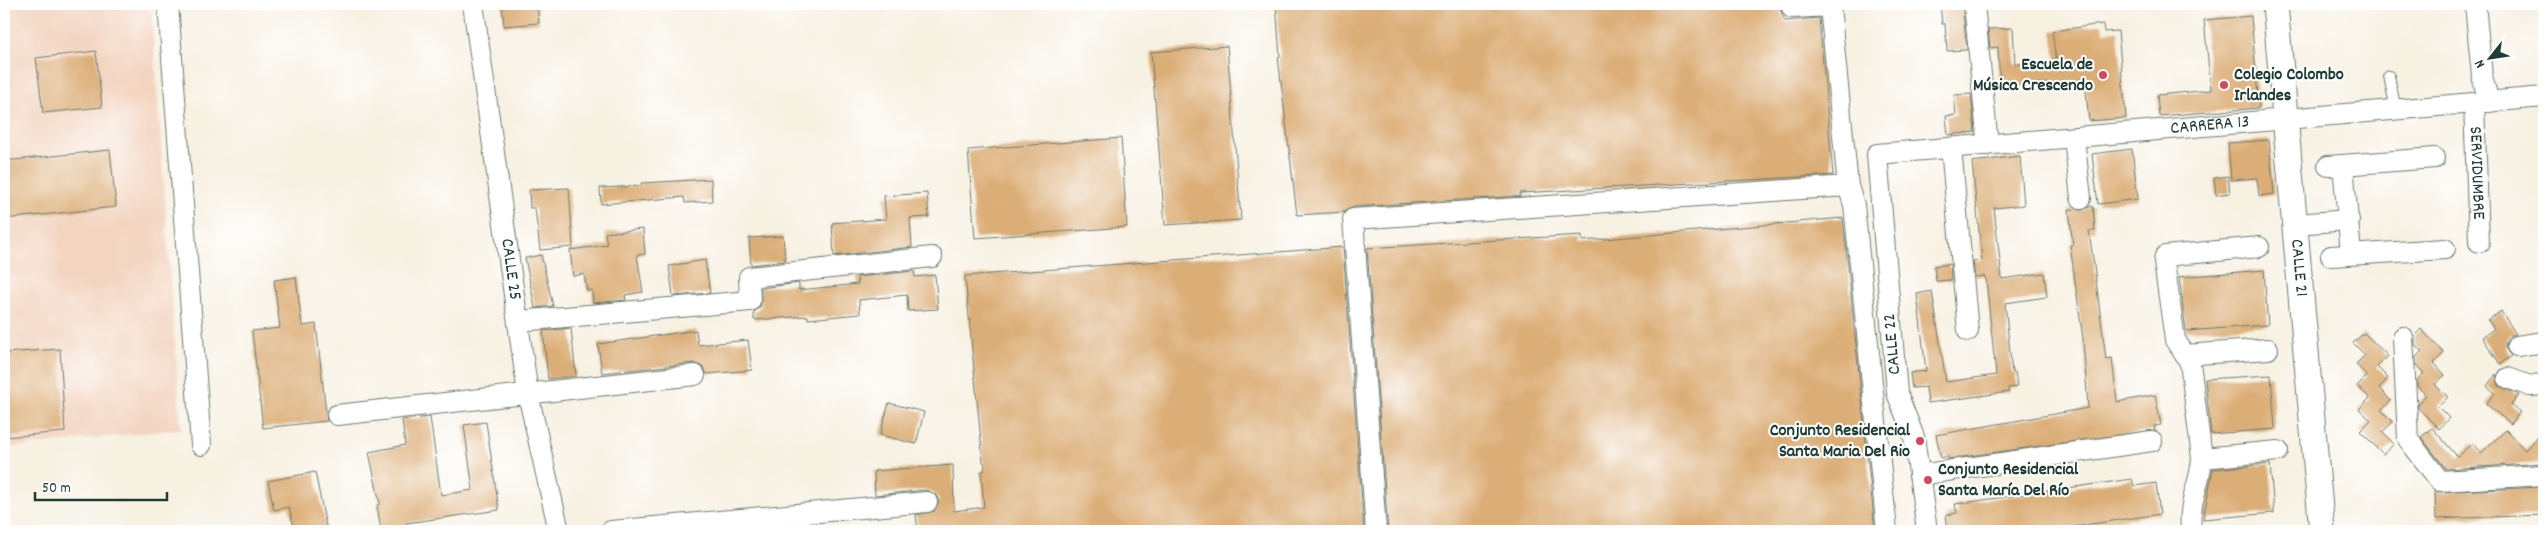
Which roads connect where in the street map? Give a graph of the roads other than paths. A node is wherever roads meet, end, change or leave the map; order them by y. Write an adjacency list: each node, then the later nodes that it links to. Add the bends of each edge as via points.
1 (168, 4): 40 (street)
2 (473, 4): 27 (street, CALLE 25)
3 (1974, 4): 13 (street)
4 (2275, 4): 11 (street, CALLE 21)
5 (2475, 4): 9 (street, SERVIDUMBRE, via 2482,76)
6 (1792, 8): 17 (street, via 1830,6)
7 (2389, 76): 10 (lane)
8 (2544, 97): 9 (street, CARRERA 13)
9 (2481, 102): 10 (street, CARRERA 13); 21 (street, SERVIDUMBRE)
10 (2396, 110): 11 (street, CARRERA 13)
11 (2287, 119): 12 (street, CARRERA 13); 20 (street, CALLE 21)
12 (2074, 138): 13 (street, CARRERA 13); 18 (street)
13 (1988, 145): 14 (street, CARRERA 13)
14 (1951, 148): 15 (street, CARRERA 13); 28 (street)
15 (1877, 154): 43 (street, CALLE 22, via 1897,393 1914,437)
16 (2435, 158): 19 (street, via 2335,165)
17 (1848, 186): 48 (street, via 1353,219); 49 (street, via 1854,205)
18 (2081, 198)
19 (2349, 220): 20 (street); 24 (street)
20 (2295, 224): 52 (street, CALLE 21)
21 (2479, 242)
22 (2259, 247): 33 (street, via 2165,256 2175,340)
23 (2445, 249): 24 (street)
24 (2351, 254): 25 (street)
25 (2331, 256)
26 (932, 257): 27 (street, via 750,277 750,301)
27 (519, 321): 37 (street, CALLE 25)
28 (1968, 331)
29 (2403, 337): 44 (street, via 2408,438 2440,481)
30 (2544, 342): 31 (street)
31 (2517, 346)
32 (2268, 349): 33 (street)
33 (2185, 355): 42 (street, via 2190,362)
34 (695, 375): 37 (street)
35 (2508, 378): 36 (street, via 2530,386)
36 (2544, 385)
37 (528, 394): 38 (street); 46 (street, CALLE 25)
38 (337, 415)
39 (2152, 441): 43 (street)
40 (201, 446)
41 (2278, 451): 42 (street)
42 (2202, 458): 51 (street, via 2190,512)
43 (1919, 474): 50 (street, CALLE 22)
44 (2544, 475)
45 (927, 502): 47 (street)
46 (558, 531)
47 (611, 531)
48 (1376, 531)
49 (1887, 531)
50 (1927, 531)
51 (2192, 531)
52 (2322, 531)

